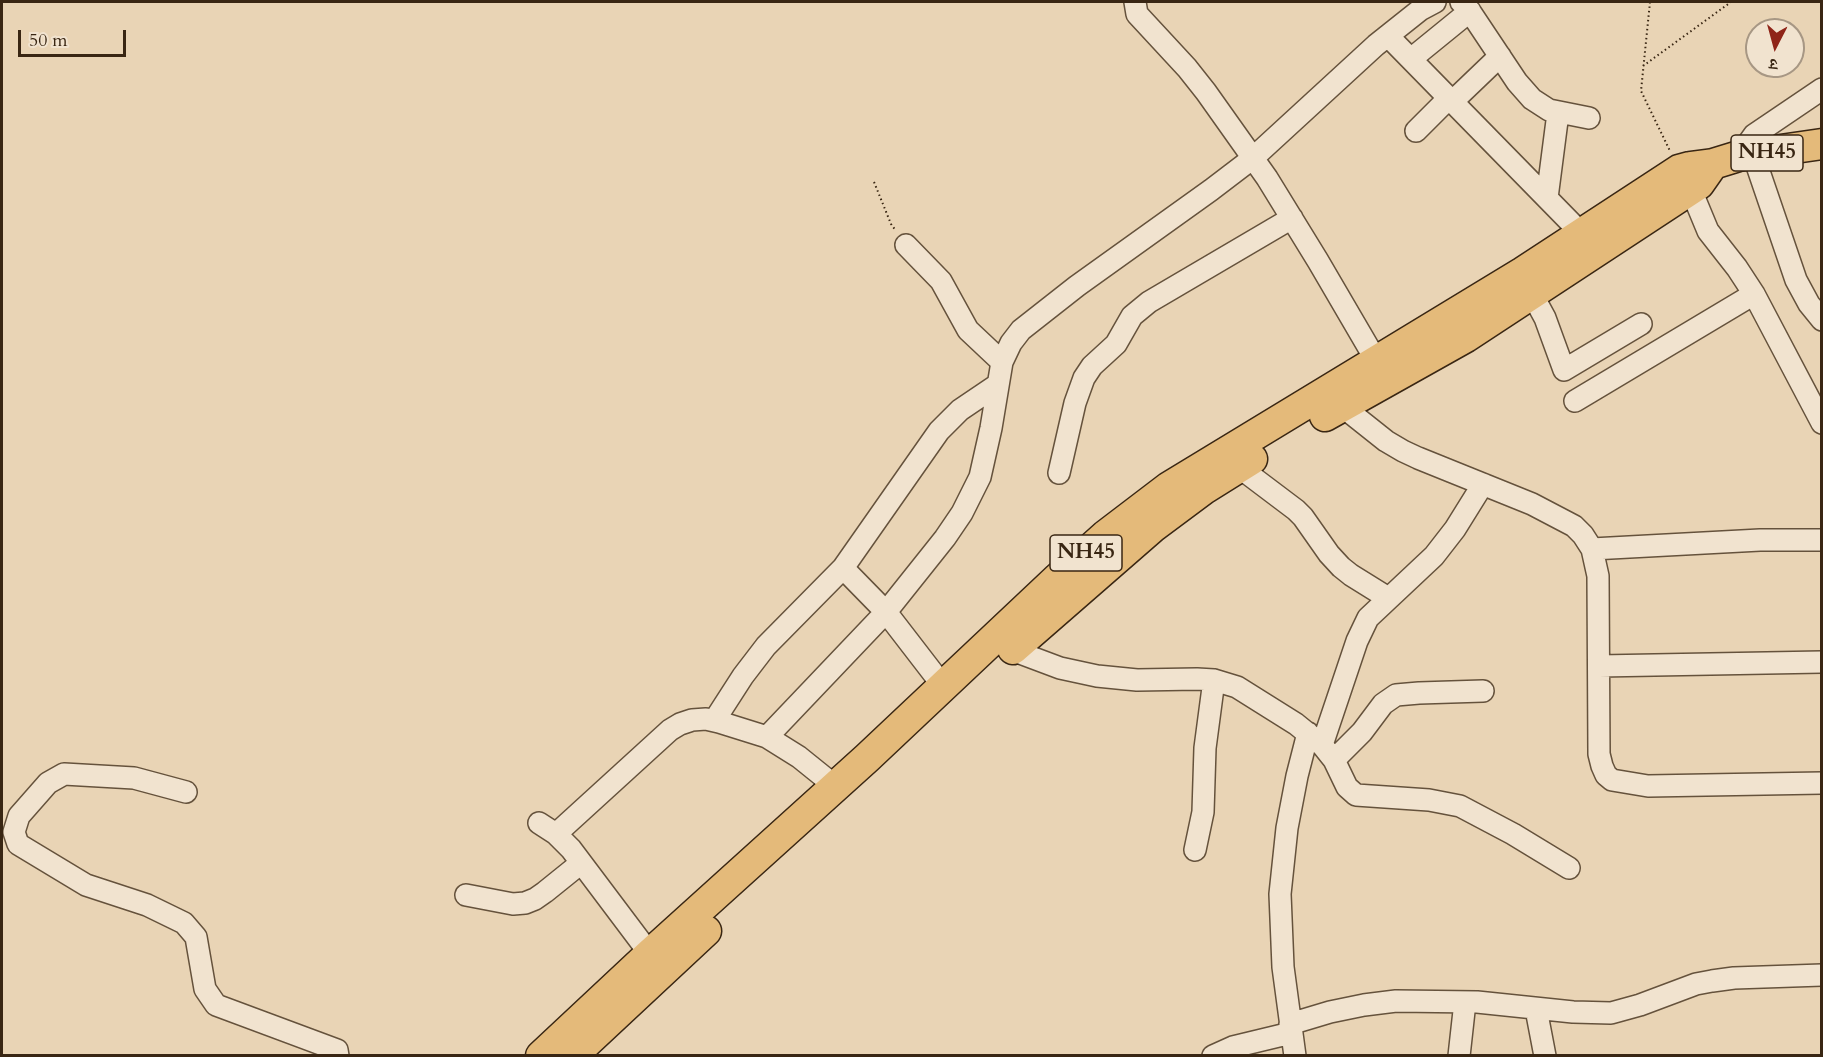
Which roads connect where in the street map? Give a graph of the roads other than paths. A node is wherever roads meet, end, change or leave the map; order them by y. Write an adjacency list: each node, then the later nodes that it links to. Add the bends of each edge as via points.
1 (1135, 2): 13 (street, via 1137,14 1187,68)
2 (1434, 2): 4 (street)
3 (1466, 6): 5 (street); 6 (street)
4 (1388, 36): 6 (street); 13 (street)
5 (1500, 56): 8 (street); 9 (street, via 1532,99)
6 (1411, 59): 8 (street)
7 (1821, 89): 14 (street, via 1754,135)
8 (1451, 100): 11 (street); 16 (street)
9 (1558, 113): 10 (street); 16 (street)
10 (1589, 118)
11 (1416, 131)
12 (1821, 144): 14 (highway, NH45)
13 (1253, 158): 17 (street); 24 (street, via 1040,313 1021,330)
14 (1735, 158): 15 (highway, NH45, via 1689,167); 22 (street, via 1796,280)
15 (1685, 180): 18 (highway, NH45); 20 (highway, NH45); 21 (street, via 1708,231)
16 (1547, 198): 18 (street)
17 (1292, 218): 25 (street); 31 (street, via 1149,302 1132,316 1116,344 1084,378)
18 (1582, 234): 25 (highway, NH45)
19 (906, 245): 24 (street, via 941,281 968,330)
20 (1532, 294): 23 (street, via 1564,370 1638,319); 28 (highway, NH45, via 1466,337)
21 (1754, 294): 23 (street); 29 (street)
22 (1821, 320)
23 (1657, 351): 27 (street)
24 (1002, 362): 26 (street)
25 (1377, 362): 42 (highway, NH45, via 1169,486 1106,535)
26 (997, 385): 35 (street, via 960,410 939,431); 37 (street, via 985,457 972,495 945,538)
27 (1575, 401)
28 (1342, 406): 30 (highway, NH45); 32 (street, via 1403,451)
29 (1821, 423)
30 (1239, 467): 36 (street, via 1296,510 1346,571); 38 (highway, NH45, via 1153,527)
31 (1059, 473)
32 (1483, 484): 34 (street, via 1574,526); 36 (street, via 1445,543)
33 (1821, 540): 34 (street)
34 (1592, 549): 40 (street, via 1600,596)
35 (843, 568): 37 (street); 44 (street, via 766,646)
36 (1388, 598): 46 (street, via 1362,627)
37 (886, 612): 42 (street); 45 (street)
38 (1012, 650): 41 (street, via 1060,669 1097,676); 61 (highway, NH45)
39 (1821, 662): 40 (street)
40 (1599, 666): 47 (street, via 1599,754 1606,775 1612,780 1648,786)
41 (1214, 680): 46 (street, via 1249,693); 50 (street, via 1205,748 1203,812)
42 (943, 686): 48 (highway, NH45)
43 (1483, 691): 46 (street, via 1396,695 1383,704 1362,732)
44 (714, 721): 45 (street); 51 (street, via 692,720 670,730 547,828)
45 (767, 737): 48 (street)
46 (1321, 746): 52 (street, via 1347,788 1356,795 1460,806); 58 (street, via 1297,776 1287,828 1280,894 1281,945)
47 (1821, 783)
48 (835, 786): 54 (highway, NH45)
49 (186, 792): 59 (street, via 134,778 64,774 48,783 19,816 14,832 18,844 86,885 147,905 184,923 195,937 205,989 216,1005 337,1050)
50 (1195, 850)
51 (581, 863): 53 (street, via 525,903); 54 (street)
52 (1569, 868)
53 (466, 895)
54 (650, 954): 60 (highway, NH45)
55 (1821, 975): 57 (street, via 1712,981 1640,1005 1595,1014)
56 (1465, 1002): 57 (street); 58 (street, via 1396,1001 1365,1005); 64 (street)
57 (1536, 1009): 65 (street)
58 (1291, 1028): 62 (street); 63 (street)
59 (338, 1056)
60 (541, 1056)
61 (572, 1056)
62 (1213, 1056)
63 (1295, 1056)
64 (1460, 1056)
65 (1545, 1056)

